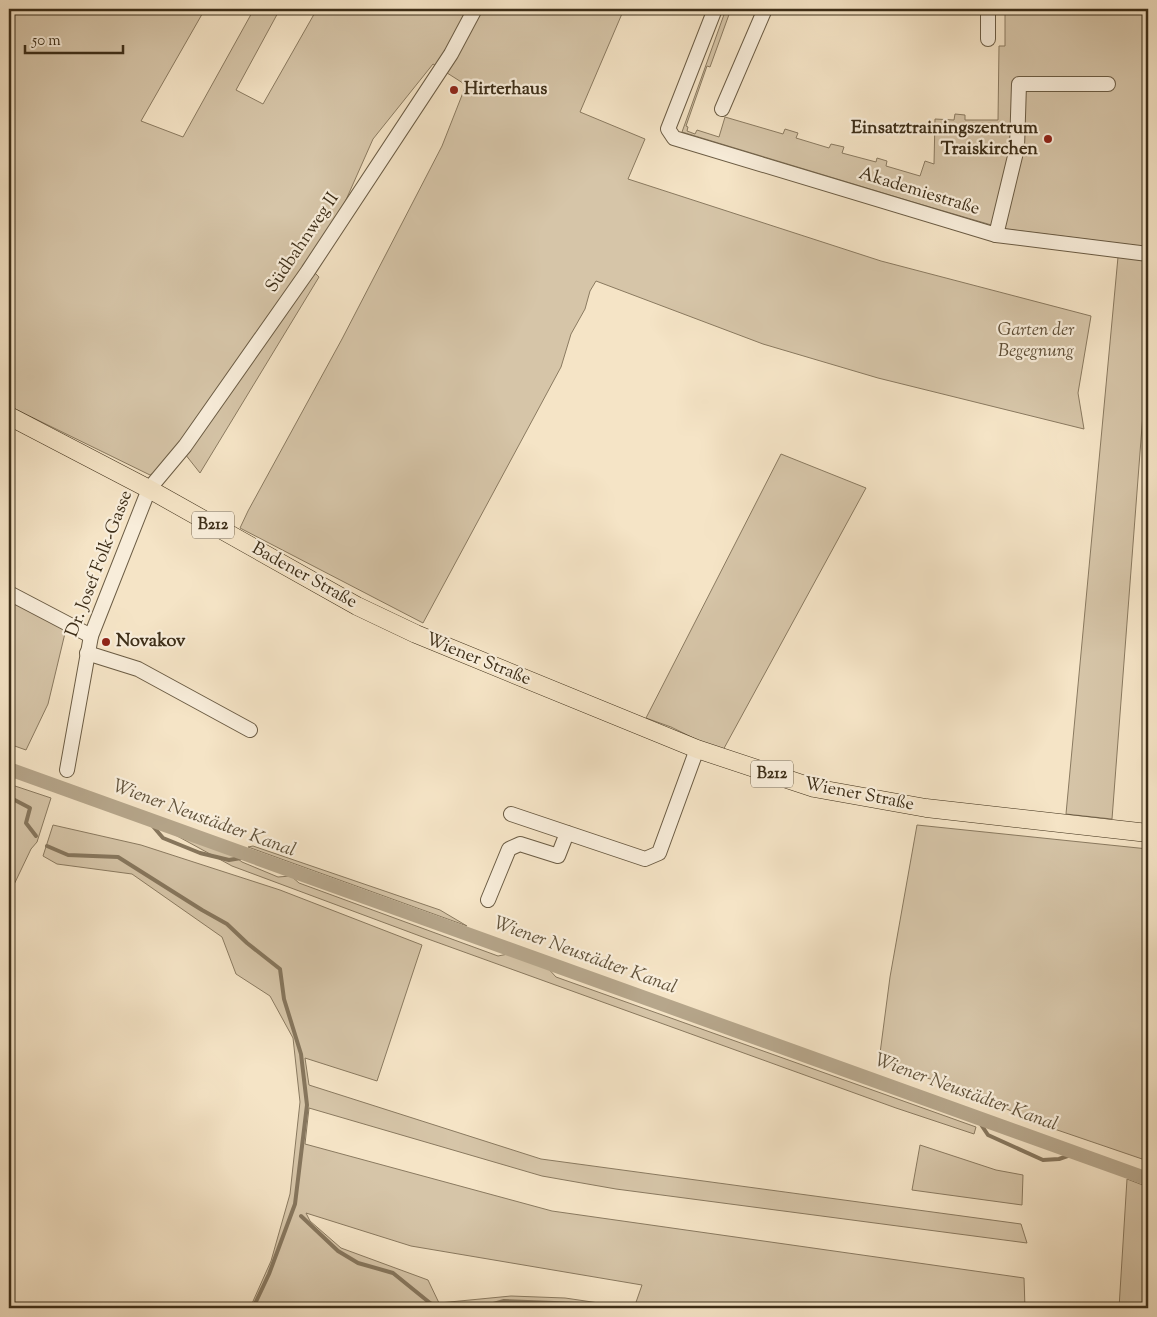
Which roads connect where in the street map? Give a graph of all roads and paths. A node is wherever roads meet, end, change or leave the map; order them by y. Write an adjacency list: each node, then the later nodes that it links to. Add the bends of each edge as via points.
1 (475, 9): 11 (street, Südbahnweg II, via 450,54 308,271 185,446)
2 (715, 9): 8 (street, Akademiestraße, via 668,129 674,138)
3 (765, 9): 7 (street)
4 (988, 9): 5 (street)
5 (988, 39)
6 (1108, 84): 8 (street, via 1019,84 1017,148)
7 (722, 109)
8 (996, 235): 9 (street, Akademiestraße)
9 (1148, 254)
10 (9, 416): 11 (main road, Badener Straße / B212)
11 (149, 489): 13 (main road, Badener Straße / B212, via 357,606); 14 (street, Dr. Josef Folk-Gasse)
12 (9, 593): 14 (street)
13 (416, 634): 17 (main road, Wiener Straße / B212)
14 (91, 636): 15 (street, Dr. Josef Folk-Gasse)
15 (87, 653): 16 (street, via 138,669); 18 (street, Dr. Josef Folk-Gasse)
16 (250, 730)
17 (697, 749): 20 (street, via 659,854 645,859); 21 (main road, Wiener Straße / B212, via 814,788 926,808)
18 (67, 770)
19 (511, 814): 20 (street)
20 (567, 833): 22 (street, via 558,856 520,844 508,849)
21 (1148, 833)
22 (488, 900)

